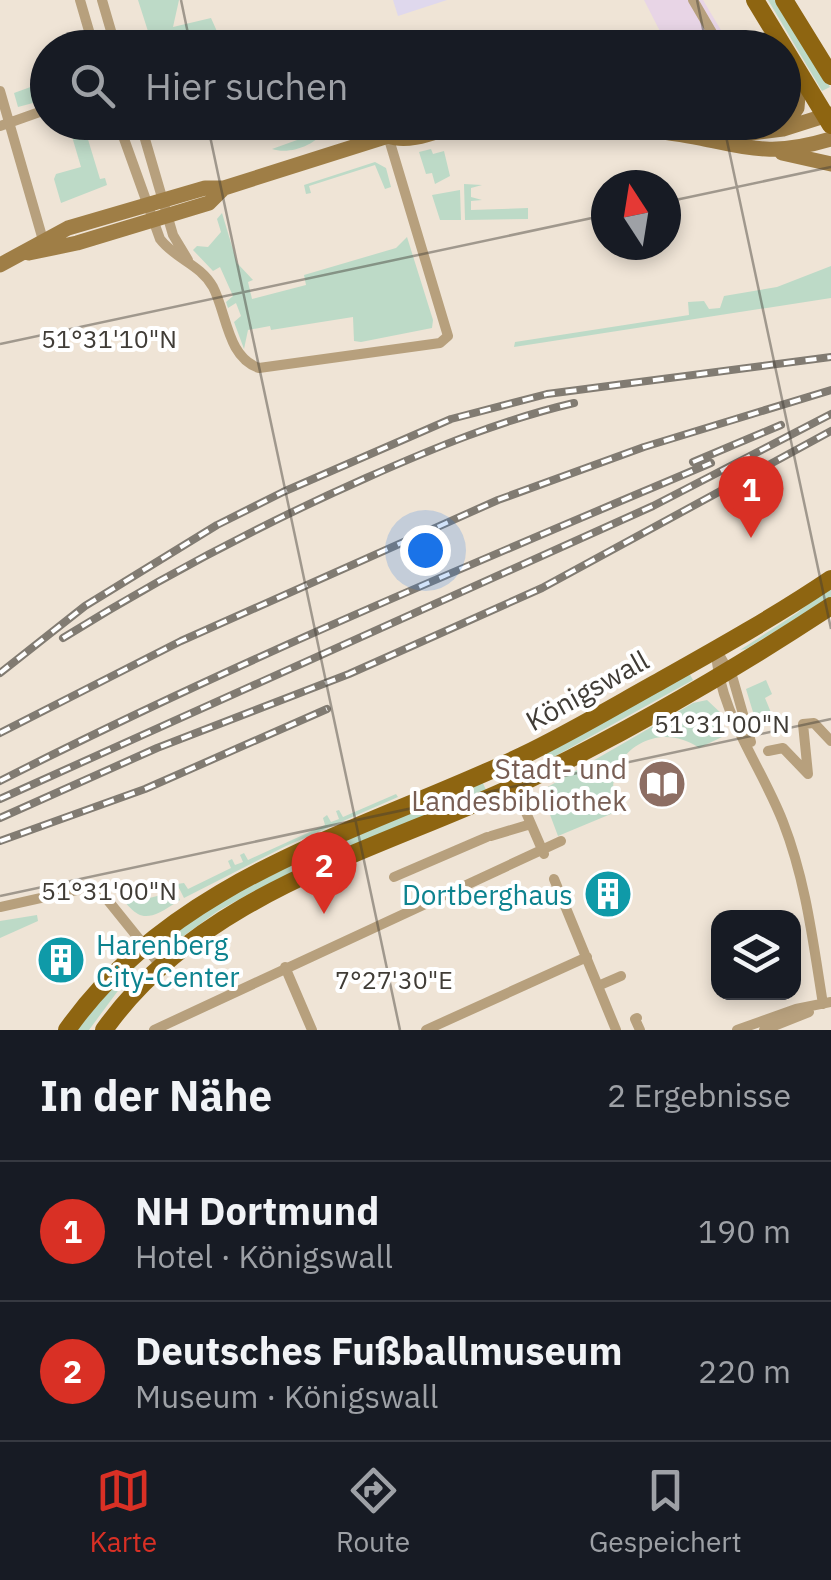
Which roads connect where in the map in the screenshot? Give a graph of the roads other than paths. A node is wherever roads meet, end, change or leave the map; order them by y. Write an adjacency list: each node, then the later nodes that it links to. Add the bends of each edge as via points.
1 (80, 0): 6 (street)
2 (102, 0): 7 (street)
3 (693, 0): 8 (street)
4 (755, 0): 9 (main road)
5 (784, 0): 10 (main road)
6 (89, 30)
7 (111, 30)
8 (711, 30)
9 (774, 30)
10 (830, 73)
11 (801, 74): 14 (main road)
12 (0, 92): 15 (street)
13 (30, 115): 15 (street)
14 (830, 118): 16 (main road)
15 (5, 124): 28 (street)
16 (801, 125)
17 (831, 139): 23 (main road)
18 (125, 140): 27 (street)
19 (146, 140): 26 (street)
20 (375, 140): 25 (main road)
21 (389, 140): 27 (street, via 448,336 440,343 259,368 246,363 210,283 166,247)
22 (706, 140): 23 (main road)
23 (773, 151): 24 (main road)
24 (831, 164)
25 (224, 188): 26 (main road); 27 (main road, via 209,203)
26 (164, 199): 27 (main road)
27 (155, 213): 28 (main road, via 68,228); 29 (main road, via 77,243)
28 (43, 240): 29 (main road)
29 (25, 253): 30 (main road)
30 (0, 265)
31 (831, 579): 33 (main road, Königswall)
32 (831, 606): 34 (main road, Königswall)
33 (716, 649): 34 (street); 44 (main road, Königswall, via 540,747 259,871)
34 (723, 672): 46 (main road, Königswall, via 527,780 249,902); 50 (street, via 801,876)
35 (831, 741): 36 (street, via 814,723 803,724 808,774 783,748)
36 (768, 752)
37 (520, 797): 38 (street)
38 (531, 824): 40 (street); 41 (street)
39 (561, 841): 40 (street)
40 (543, 852): 47 (street)
41 (394, 877)
42 (554, 878): 45 (street)
43 (0, 907): 44 (street, via 90,887)
44 (143, 945): 46 (street); 51 (main road, Königswall)
45 (587, 958): 49 (street); 55 (street)
46 (160, 966): 52 (main road, Königswall)
47 (285, 967): 53 (street); 54 (street)
48 (620, 974): 49 (street)
49 (598, 984): 56 (street)
50 (827, 1003): 57 (street); 58 (street)
51 (67, 1030)
52 (104, 1030)
53 (154, 1030)
54 (312, 1030)
55 (426, 1030)
56 (616, 1030)
57 (737, 1030)
58 (764, 1030)

